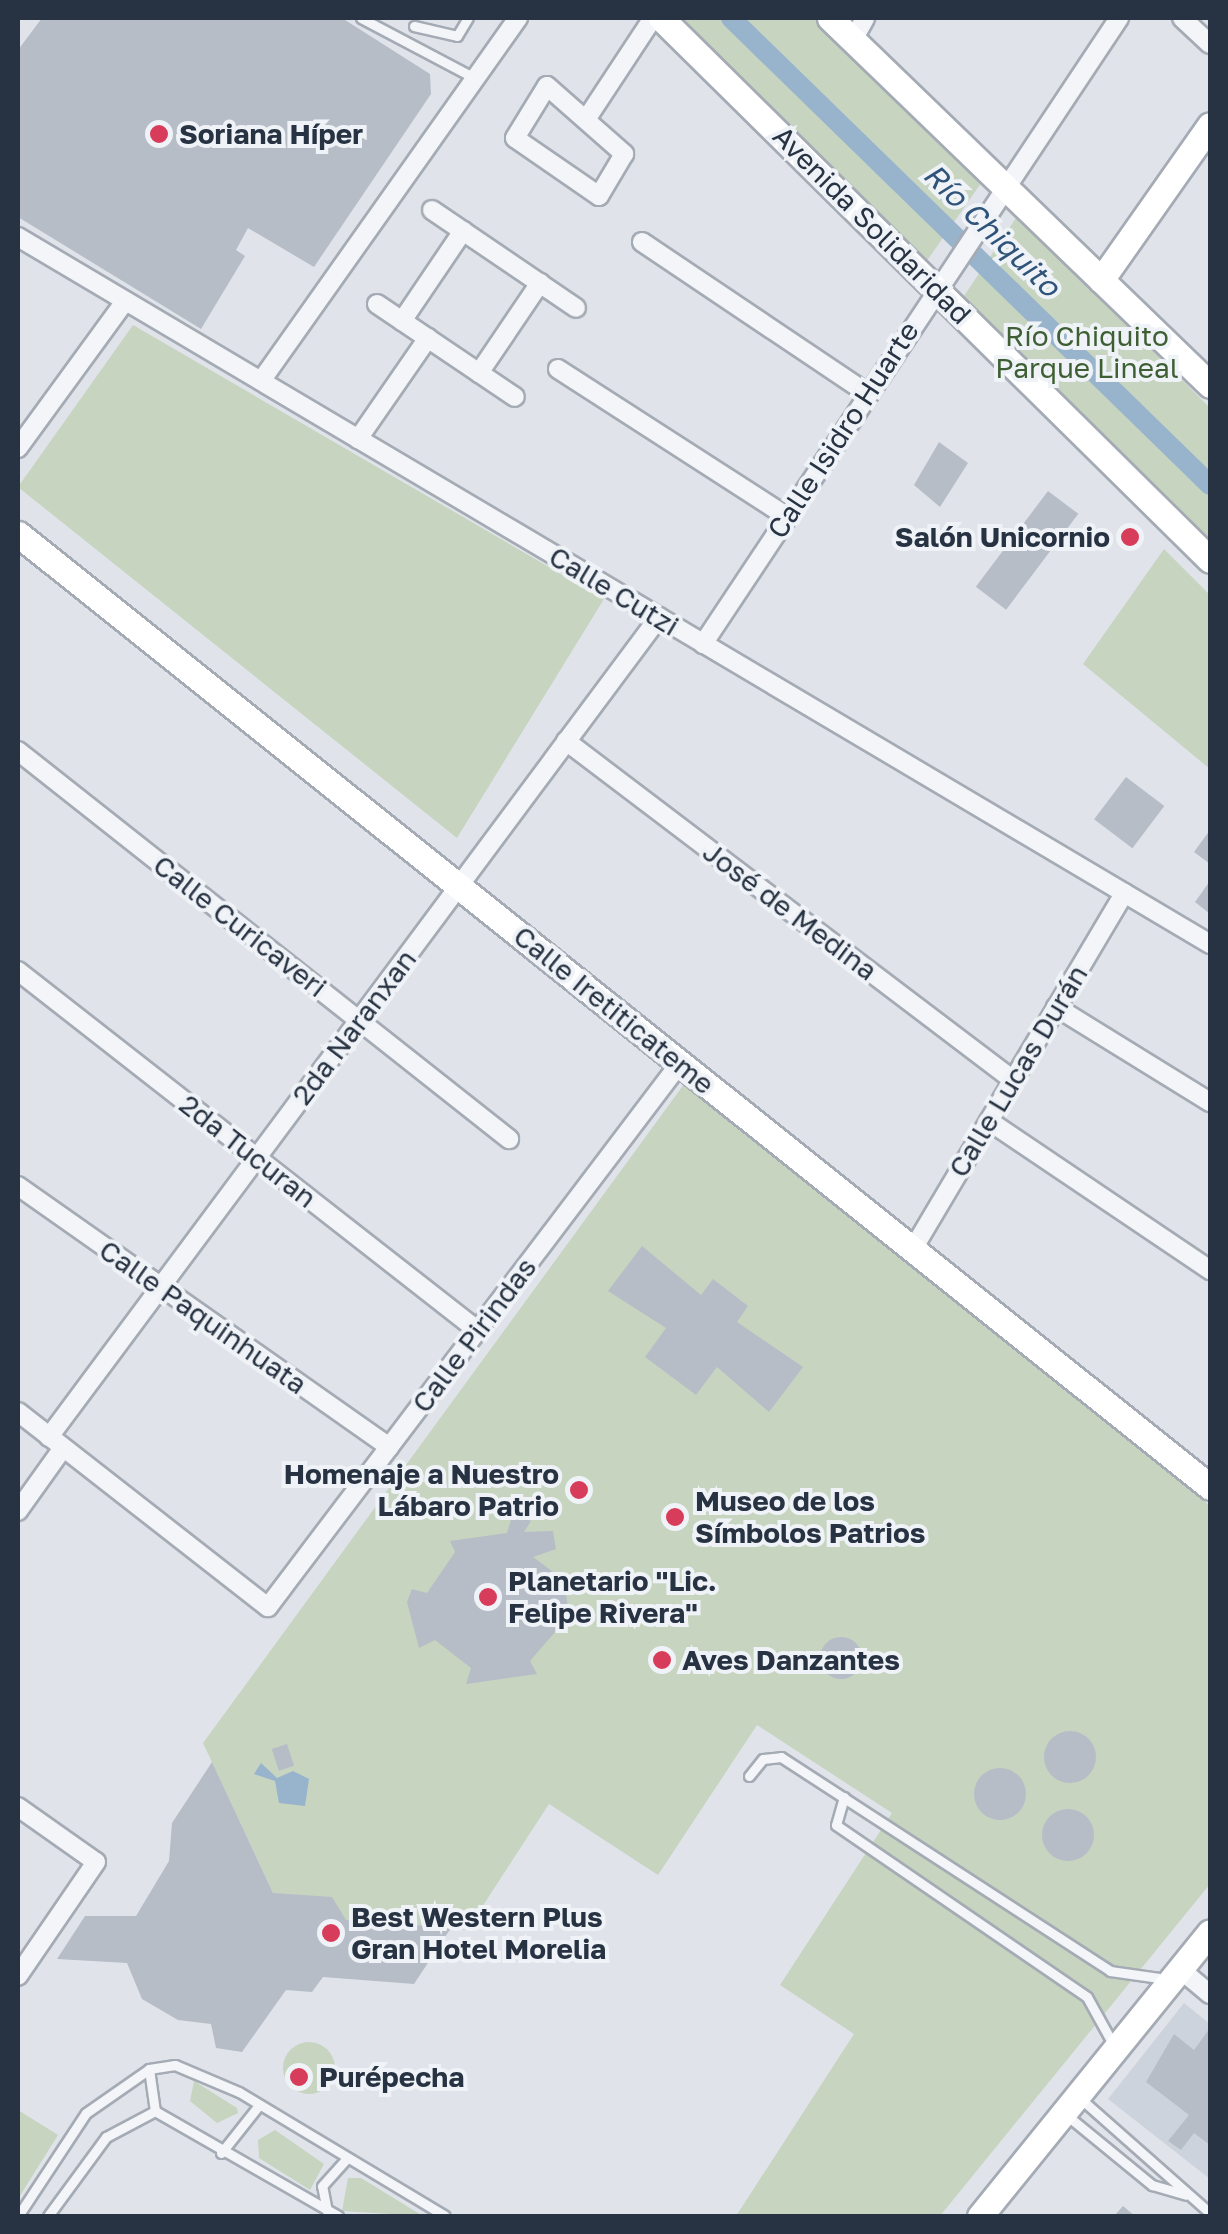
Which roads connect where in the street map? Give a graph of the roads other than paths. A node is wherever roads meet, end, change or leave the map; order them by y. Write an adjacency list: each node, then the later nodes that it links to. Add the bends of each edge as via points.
1 (361, 18): 12 (lane)
2 (468, 18): 9 (lane, via 457,36)
3 (518, 18): 12 (street)
4 (653, 18): 13 (street)
5 (662, 18): 22 (street, Avenida Solidaridad)
6 (830, 18): 10 (street)
7 (1119, 18): 15 (street, Calle Isidro Huarte)
8 (1182, 18): 11 (street)
9 (414, 26)
10 (859, 29): 15 (street)
11 (1210, 44)
12 (475, 78): 30 (street)
13 (589, 115): 13 (street, via 547,86 515,138 598,196 624,154 591,128)
14 (1210, 125): 20 (street)
15 (1007, 188): 20 (street); 22 (street, Calle Isidro Huarte)
16 (432, 210): 17 (street)
17 (463, 231): 21 (street); 26 (street)
18 (18, 237): 23 (street, Calle Cutzi)
19 (642, 242): 32 (street)
20 (1101, 280): 31 (street)
21 (540, 284): 25 (street); 29 (street)
22 (936, 288): 32 (street, Calle Isidro Huarte); 38 (street, Avenida Solidaridad)
23 (125, 301): 30 (street, Calle Cutzi); 35 (street)
24 (376, 304): 26 (street)
25 (576, 308)
26 (402, 321): 27 (street)
27 (428, 338): 29 (street); 34 (street)
28 (558, 369): 36 (street)
29 (480, 373): 33 (street)
30 (261, 382): 34 (street, Calle Cutzi)
31 (1210, 385)
32 (867, 393): 36 (street, Calle Isidro Huarte)
33 (515, 396)
34 (358, 439): 39 (street, Calle Cutzi)
35 (18, 448)
36 (786, 516): 40 (street, Calle Isidro Huarte)
37 (18, 534): 43 (street, Calle Iretiticateme)
38 (1210, 560)
39 (658, 617): 40 (street, Calle Cutzi); 41 (street, 2da Naranxan)
40 (703, 644): 44 (street, Calle Cutzi)
41 (566, 741): 43 (street, 2da Naranxan); 50 (street, José de Medina)
42 (18, 751): 48 (street, Calle Curicaveri)
43 (458, 886): 48 (street, 2da Naranxan); 49 (street, Calle Iretiticateme)
44 (1124, 893): 45 (street, Calle Cutzi); 47 (street, Calle Lucas Durán)
45 (1210, 944)
46 (18, 971): 54 (street, 2da Tucuran)
47 (1056, 1007): 50 (street, Calle Lucas Durán); 51 (street)
48 (358, 1020): 53 (street, Calle Curicaveri); 54 (street, 2da Naranxan)
49 (680, 1062): 56 (street, Calle Iretiticateme); 59 (street, Calle Pirindas)
50 (1013, 1080): 52 (street, Calle Lucas Durán)
51 (1210, 1102)
52 (989, 1121): 56 (street, Calle Lucas Durán); 57 (street)
53 (509, 1139)
54 (256, 1158): 58 (street, 2da Naranxan); 59 (street, 2da Tucuran)
55 (18, 1186): 58 (street, Calle Paquinhuata)
56 (913, 1249): 63 (street, Calle Iretiticateme)
57 (1210, 1270)
58 (160, 1287): 61 (street, 2da Naranxan); 62 (street, Calle Paquinhuata)
59 (478, 1330): 62 (street, Calle Pirindas)
60 (18, 1412): 61 (street)
61 (56, 1442): 62 (street, Calle Pirindas, via 268,1607); 64 (street, 2da Naranxan)
62 (389, 1447)
63 (1210, 1487)
64 (18, 1511)
65 (749, 1776): 66 (lane, via 763,1759 781,1757)
66 (844, 1796): 69 (lane, via 1110,1971); 72 (lane, via 836,1825 846,1835 1087,1997)
67 (18, 1807): 70 (street, via 96,1862)
68 (1210, 1932): 69 (street)
69 (1176, 1974): 71 (street); 72 (street)
70 (18, 1976)
71 (1210, 1994)
72 (1113, 2052): 74 (street)
73 (150, 2069): 75 (lane, via 196,2070); 76 (lane); 82 (lane, via 86,2113)
74 (1071, 2104): 79 (lane); 79 (lane, via 1152,2185); 86 (street)
75 (258, 2106): 77 (lane); 78 (lane)
76 (156, 2110): 77 (lane); 83 (lane, via 106,2138)
77 (221, 2154): 80 (lane)
78 (347, 2158): 80 (lane, via 322,2186); 85 (lane)
79 (1189, 2196): 81 (lane)
80 (327, 2211): 84 (lane)
81 (1210, 2213)
82 (18, 2216)
83 (48, 2216)
84 (338, 2216)
85 (445, 2216)
86 (980, 2216)

